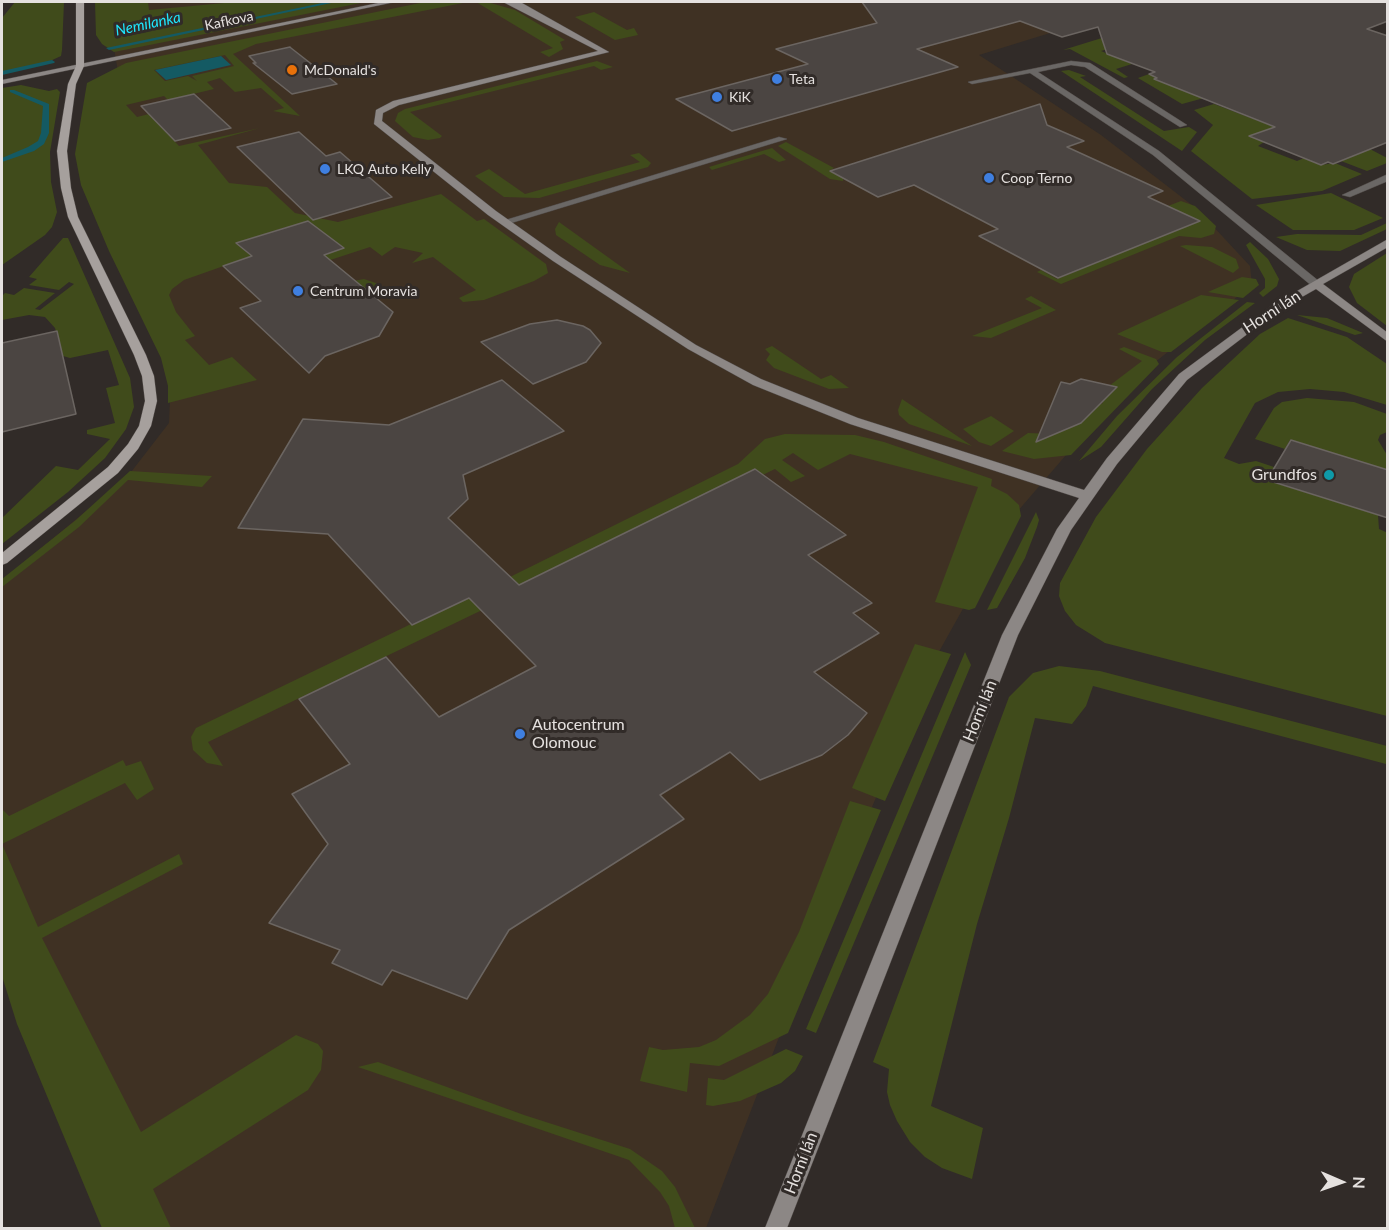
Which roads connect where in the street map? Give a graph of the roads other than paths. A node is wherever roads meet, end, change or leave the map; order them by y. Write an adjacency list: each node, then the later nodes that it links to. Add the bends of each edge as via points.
1 (80, 2): 5 (main road)
2 (391, 2): 5 (street, Kafkova)
3 (506, 2): 4 (street)
4 (517, 3): 13 (street, via 605,52 396,103 376,117 377,122)
5 (80, 66): 7 (street, Kafkova); 18 (main road, via 72,84 62,151 66,188 73,217 148,375 151,401 145,426 113,470)
6 (1030, 70): 8 (street); 9 (street, via 1071,63 1087,65); 15 (street, Horní lán, via 1156,153)
7 (2, 82)
8 (972, 82)
9 (1183, 125)
10 (782, 139): 13 (street)
11 (1388, 177): 12 (street)
12 (1347, 195)
13 (504, 222): 17 (street, via 648,320 757,382 854,420)
14 (1388, 242): 15 (street, Horní lán)
15 (1316, 284): 16 (street); 17 (street, Horní lán, via 1249,326 1184,377)
16 (1388, 339)
17 (1085, 495): 19 (street, Horní lán, via 1010,635)
18 (2, 560)
19 (776, 1228)

